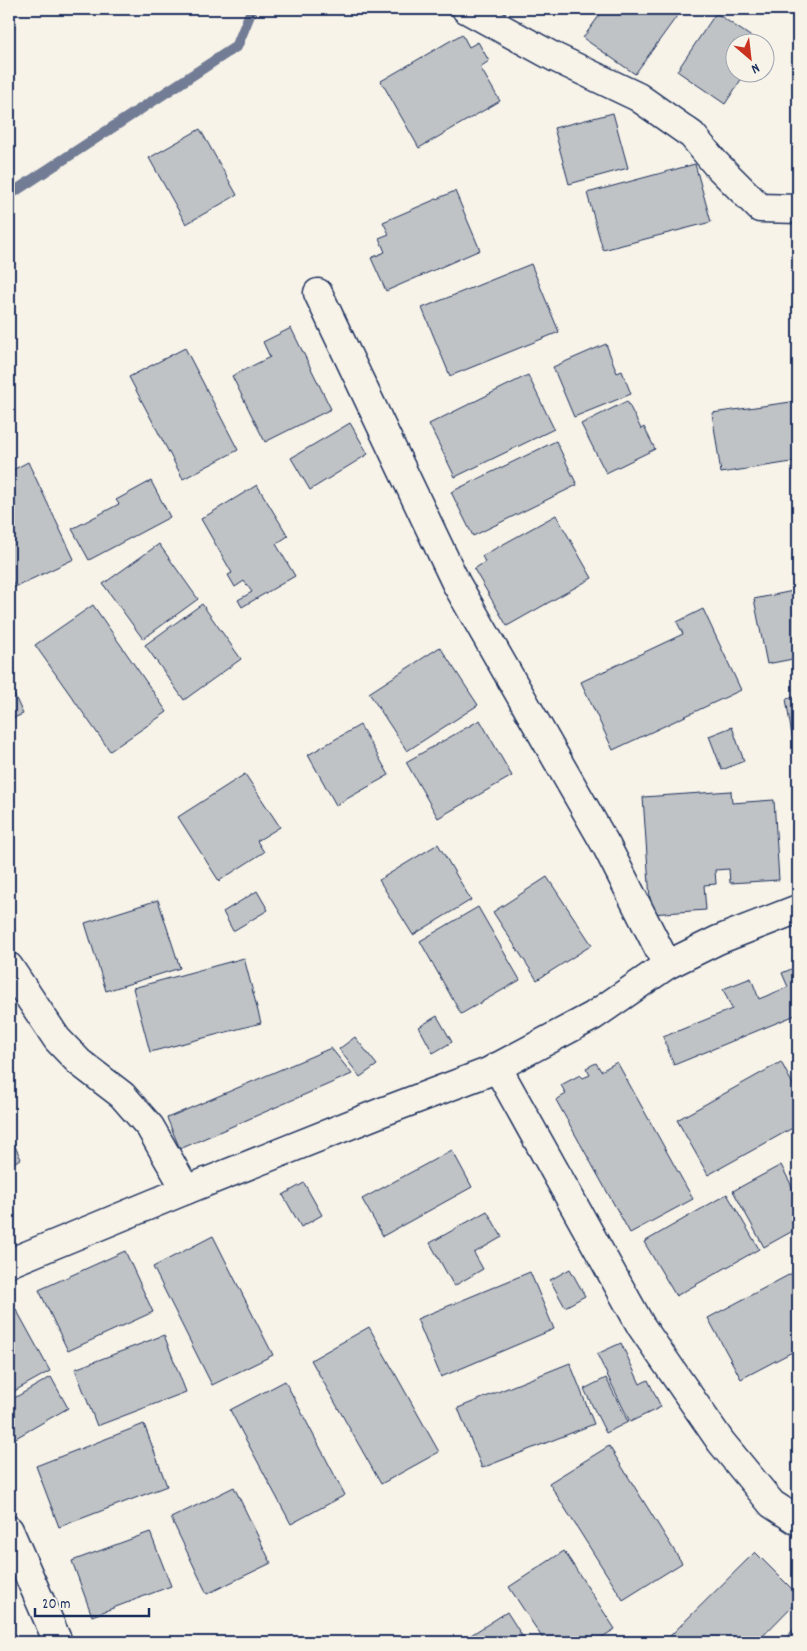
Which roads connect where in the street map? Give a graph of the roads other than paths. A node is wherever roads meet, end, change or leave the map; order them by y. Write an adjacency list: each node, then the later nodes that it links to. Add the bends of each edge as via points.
1 (466, 9): 2 (street, via 554,58 638,97 692,135 760,208)
2 (798, 209)
3 (318, 293): 5 (street, via 456,583 607,847)
4 (798, 909): 5 (street, via 718,940)
5 (667, 965): 7 (street, via 593,1016)
6 (9, 967): 8 (street, via 57,1039 79,1062 122,1095 150,1127)
7 (497, 1067): 8 (street); 10 (street, via 641,1326 722,1442 772,1504)
8 (186, 1190): 9 (street)
9 (9, 1264)
10 (798, 1521)
11 (9, 1530): 12 (street)
12 (58, 1642)

